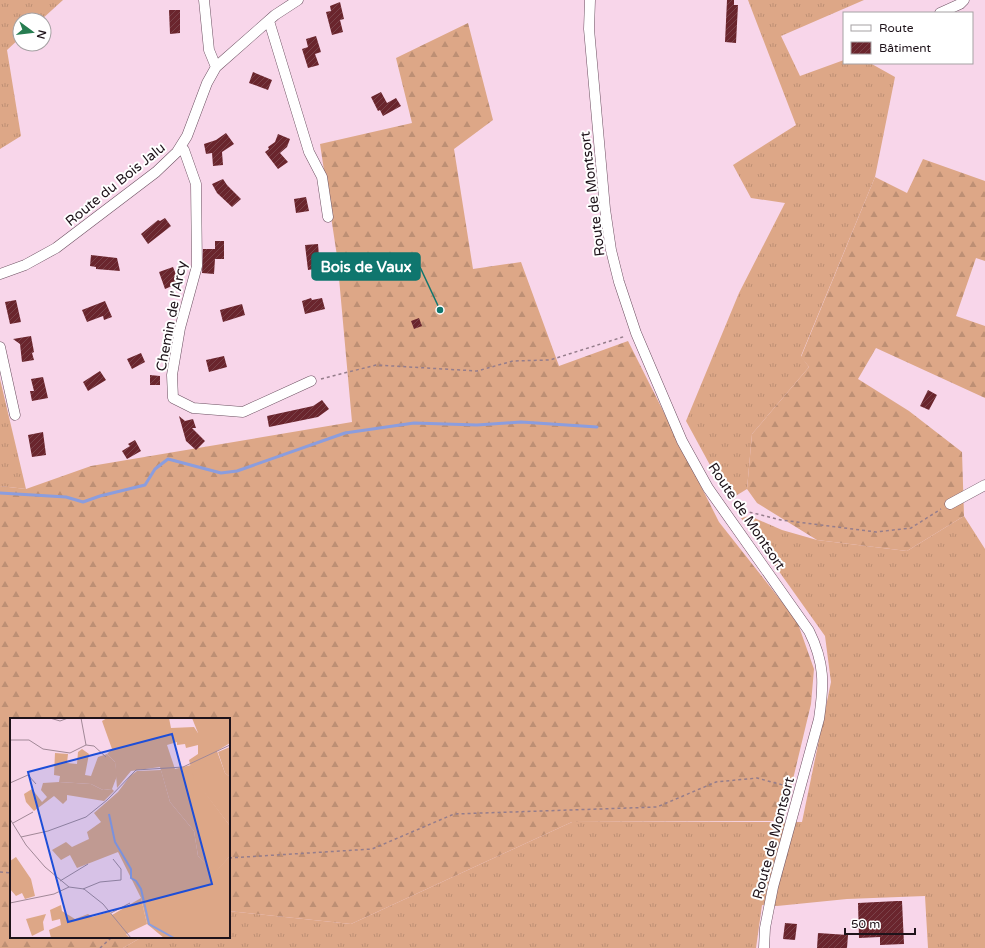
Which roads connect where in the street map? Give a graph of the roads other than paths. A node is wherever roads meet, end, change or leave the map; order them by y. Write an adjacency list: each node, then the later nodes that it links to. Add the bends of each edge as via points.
1 (204, 0): 7 (street, via 209,50)
2 (298, 0): 6 (street, Route du Bois Jalu)
3 (590, 0): 16 (street, Route de Montsort, via 589,29 605,209 616,269 636,332 682,441 708,488 809,631 818,649 823,668 819,720 773,887)
4 (964, 0): 5 (street)
5 (942, 12)
6 (268, 21): 7 (street, Route du Bois Jalu); 9 (street, via 309,152 322,177)
7 (216, 67): 8 (street, Route du Bois Jalu, via 207,83 196,118)
8 (181, 147): 10 (street, Route du Bois Jalu, via 156,172 56,248 25,265); 12 (street, Chemin de l'Arcy, via 196,184 197,266 180,328 172,375 173,398 194,408 243,412)
9 (328, 218)
10 (0, 274)
11 (0, 347): 13 (street)
12 (311, 382)
13 (15, 415)
14 (985, 485): 15 (street)
15 (950, 504)
16 (764, 948)

